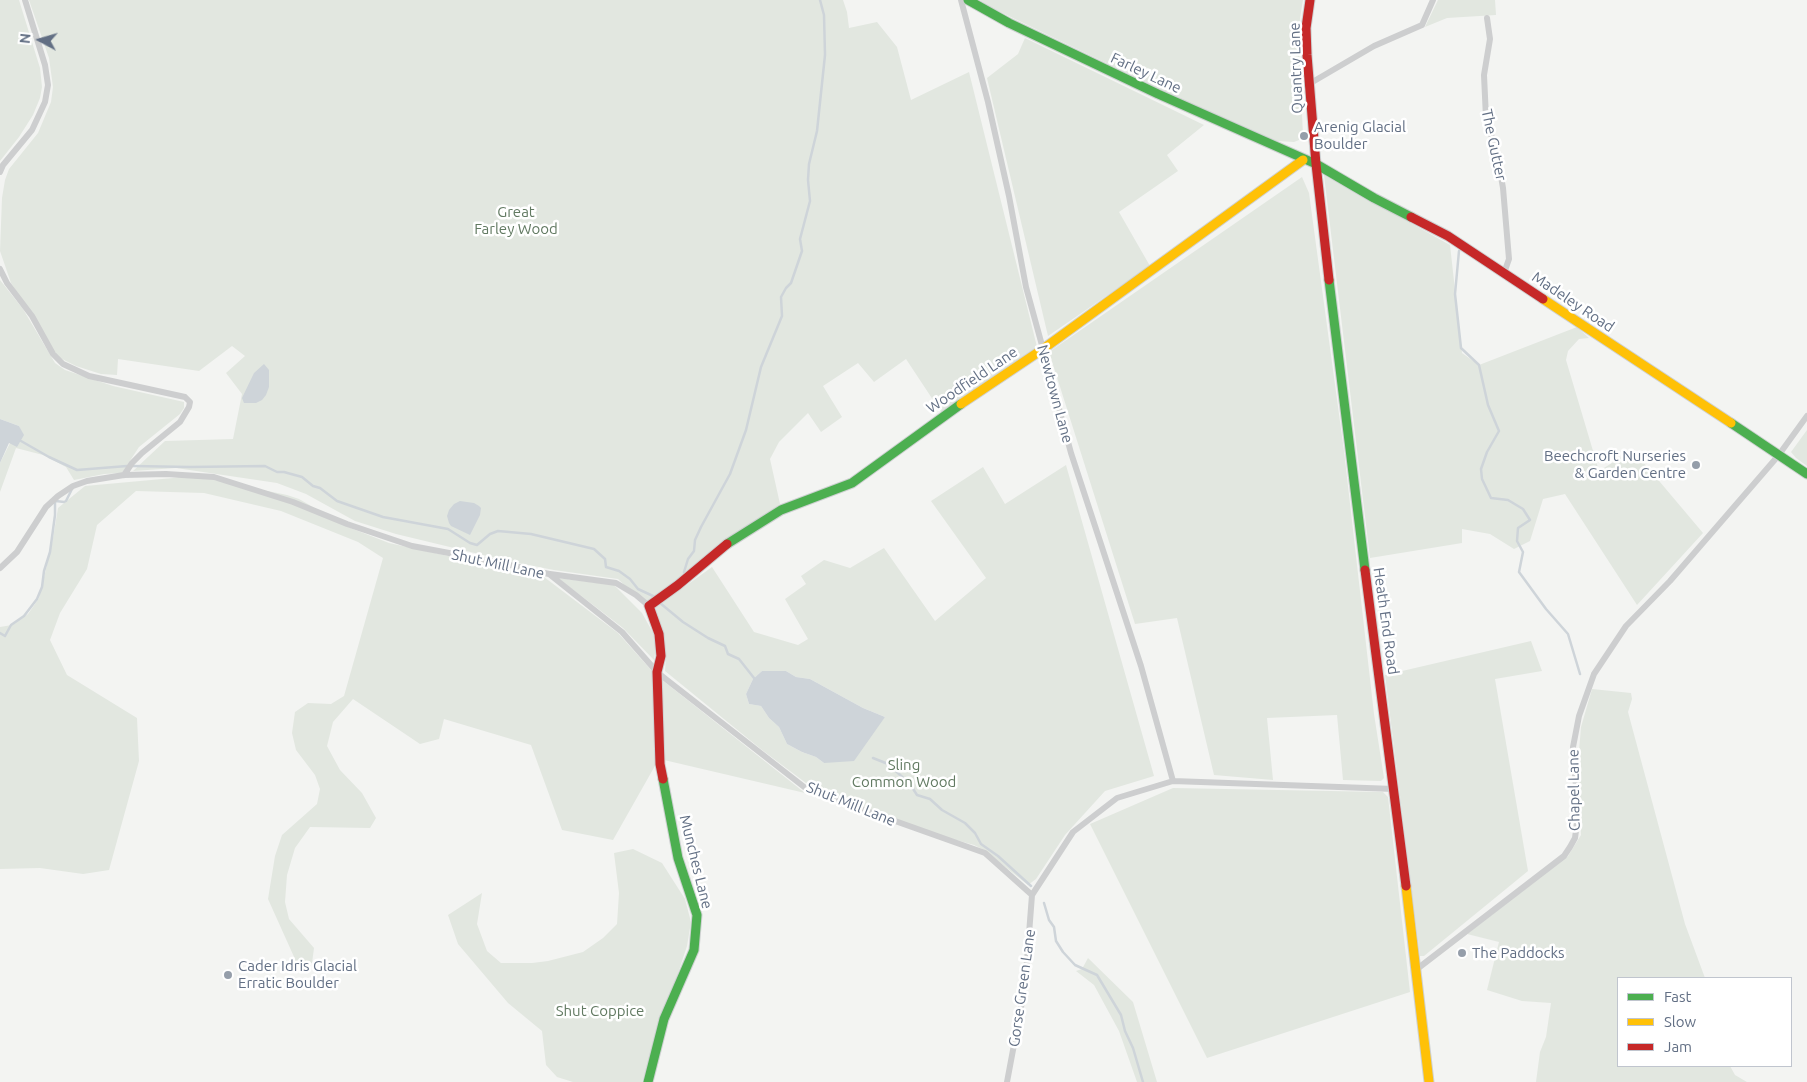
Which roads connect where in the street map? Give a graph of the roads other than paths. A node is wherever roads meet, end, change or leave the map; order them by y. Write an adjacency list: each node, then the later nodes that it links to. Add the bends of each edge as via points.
1 (25, 0): 10 (street, via 45,65 47,95 32,130)
2 (961, 0): 13 (street, Newtown Lane, via 988,102 1026,287)
3 (968, 0): 8 (street, Farley Lane, via 1008,23)
4 (1310, 0): 7 (street, Quantry Lane, via 1306,28)
5 (1433, 0): 7 (street, via 1422,25 1374,46)
6 (1487, 18): 12 (street, The Gutter, via 1490,39 1484,75 1486,118 1503,188 1509,259)
7 (1309, 84): 9 (street, Quantry Lane)
8 (1303, 160): 9 (street, Farley Lane); 13 (street, Woodfield Lane)
9 (1316, 164): 12 (street, Madeley Road, via 1448,236); 23 (street, Heath End Road)
10 (0, 172)
11 (0, 269): 16 (street, via 53,354 63,364 90,376 189,400 189,407 180,422 132,463)
12 (1504, 273): 15 (street, Madeley Road)
13 (1043, 349): 20 (street, Woodfield Lane, via 936,421 852,483 780,510 721,548); 22 (street, Newtown Lane, via 1071,452 1142,666)
14 (1807, 416): 15 (street, Chapel Lane)
15 (1778, 456): 17 (street, Madeley Road); 25 (street, Chapel Lane, via 1670,581 1626,626 1594,674 1574,739 1572,755 1577,823 1570,848 1564,856)
16 (126, 472): 18 (street, Shut Mill Lane, via 87,481 58,496 46,507 17,552); 19 (street, Shut Mill Lane, via 214,477 412,546)
17 (1807, 474)
18 (0, 568)
19 (549, 574): 20 (street, via 616,583); 21 (street, Shut Mill Lane, via 622,632)
20 (648, 606): 21 (street, via 659,634 661,656)
21 (657, 672): 24 (street, Shut Mill Lane, via 808,790 985,853); 26 (street, Munches Lane, via 660,764 678,858 697,915 694,950 664,1019)
22 (1173, 781): 23 (street); 24 (street, via 1117,798 1073,832)
23 (1394, 789): 25 (street, Heath End Road)
24 (1032, 894): 27 (street, Gorse Green Lane, via 1025,986)
25 (1417, 969): 28 (street, Heath End Road)
26 (648, 1082)
27 (1007, 1082)
28 (1429, 1082)

